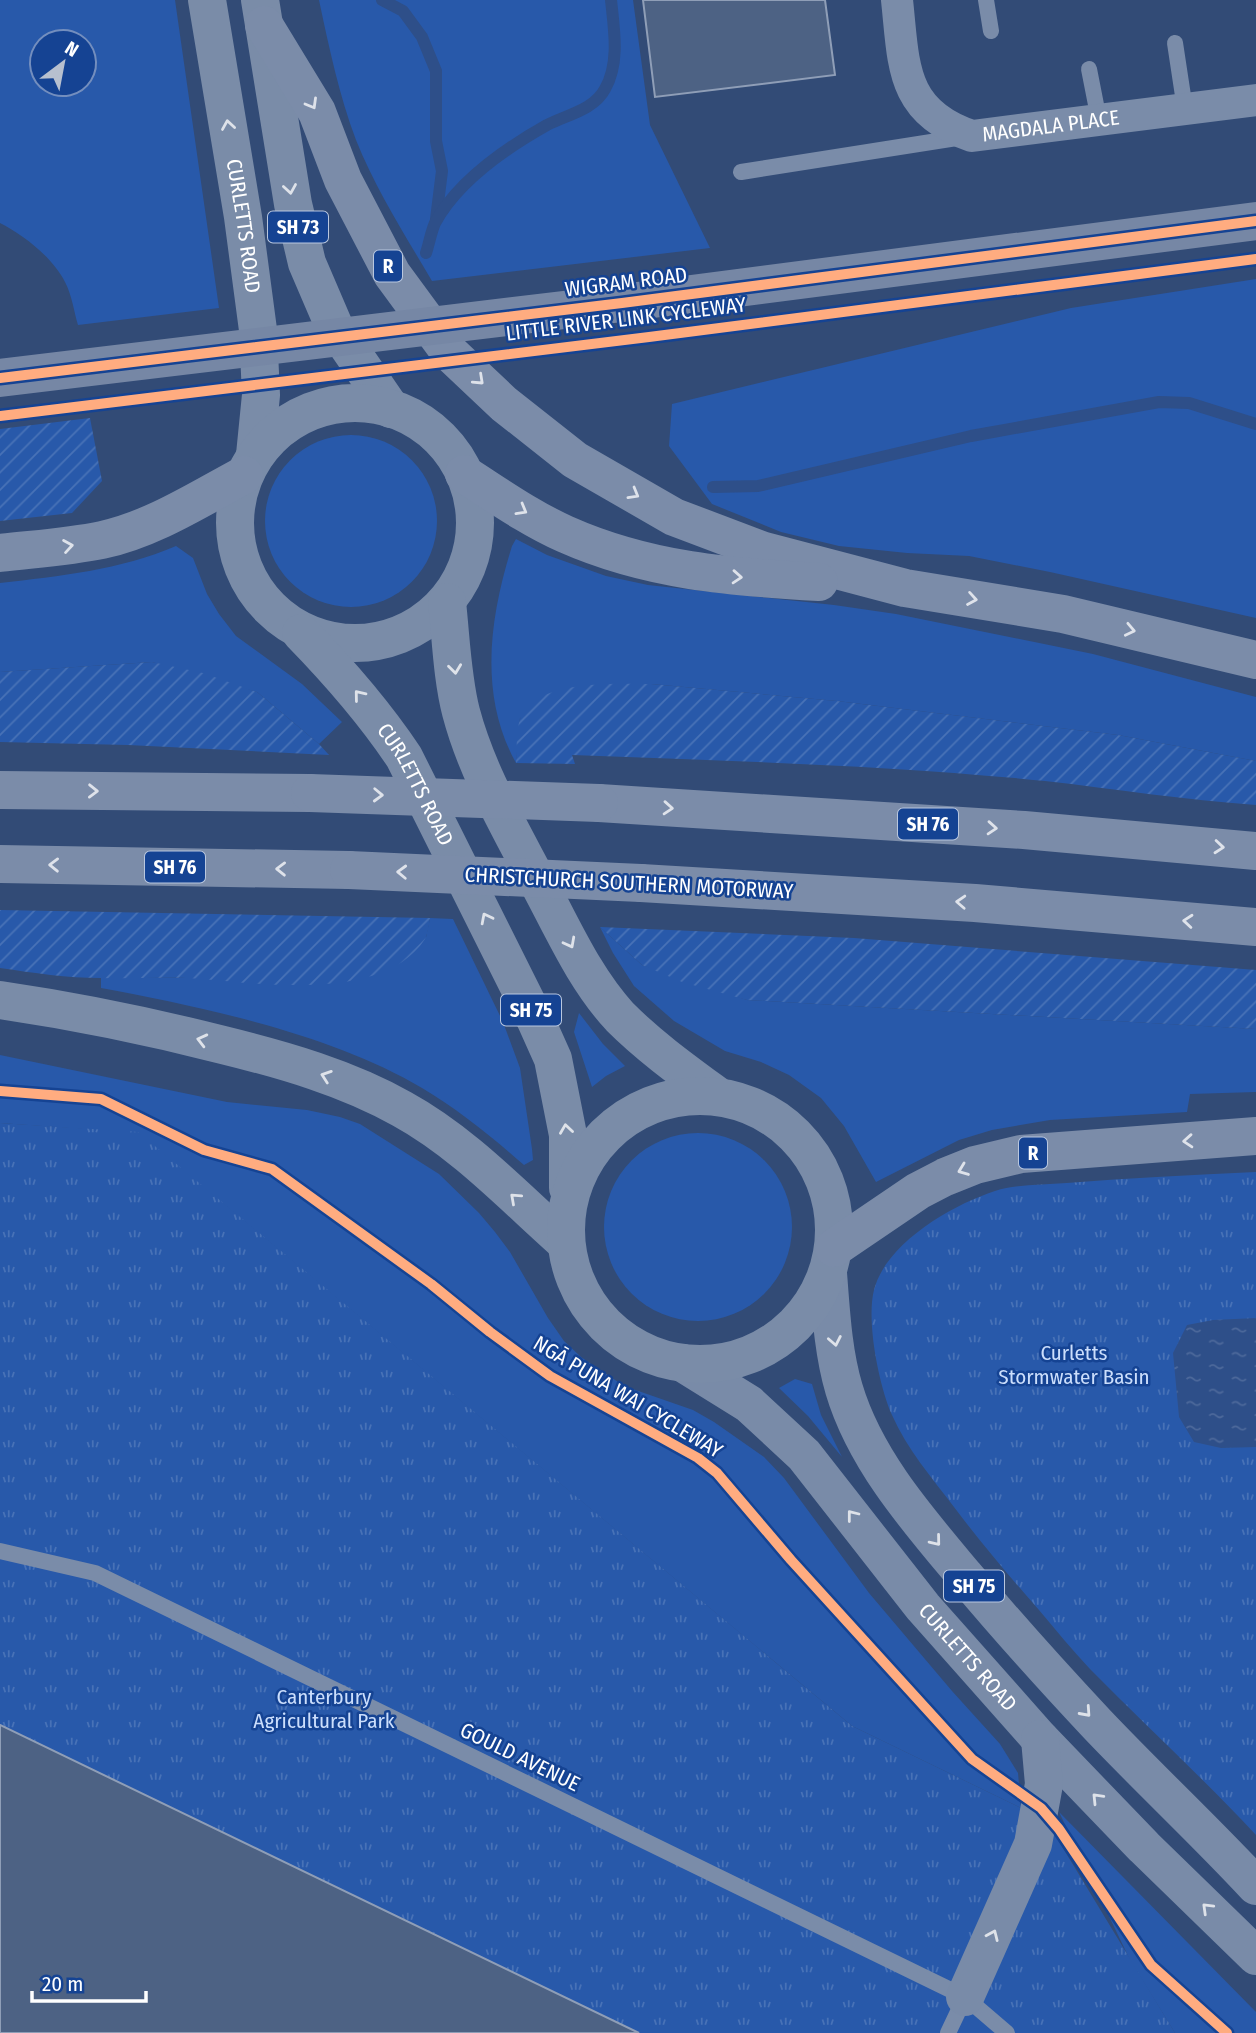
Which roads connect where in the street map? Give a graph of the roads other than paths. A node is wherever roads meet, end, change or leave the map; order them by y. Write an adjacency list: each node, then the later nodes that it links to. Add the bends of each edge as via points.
1 (207, 0): 16 (highway, CURLETTS ROAD / SH 73, one-way to 1, via 261,395 258,330)
2 (897, 0): 11 (street, MAGDALA PLACE, via 910,86 938,121)
3 (986, 0): 5 (lane)
4 (262, 12): 15 (highway, SH 73, one-way to 15, via 307,263 334,326); 19 (highway, R, one-way to 19, via 317,112 344,180 392,274 450,353 504,404 575,460 674,517 764,551)
5 (991, 31)
6 (1175, 43): 9 (lane)
7 (1089, 69): 10 (lane)
8 (1256, 100): 9 (street, MAGDALA PLACE)
9 (1185, 109): 10 (street, MAGDALA PLACE)
10 (1099, 120): 11 (street, MAGDALA PLACE)
11 (972, 136): 12 (lane)
12 (741, 172)
13 (1256, 221): 14 (main road, WIGRAM ROAD, bridge)
14 (0, 378)
15 (391, 409): 16 (highway, via 330,405 301,416 275,433); 17 (highway, SH 73, via 421,423 447,445)
16 (249, 465): 18 (highway, one-way to 16, via 93,542 139,528 170,515); 21 (highway, SH 73, via 234,510 236,546 248,580 270,609)
17 (464, 474): 19 (highway, one-way to 19, via 562,533 642,562 729,577); 20 (highway, SH 73, via 474,506 474,540 465,572)
18 (0, 554)
19 (905, 588): 22 (highway, R, one-way to 22, via 1063,614)
20 (447, 602): 21 (highway, via 416,627 378,642 338,643); 29 (highway, SH 75, one-way to 29, via 460,709 471,746 583,967 621,1017 664,1057)
21 (299, 631): 24 (highway, CURLETTS ROAD / SH 73, one-way to 21, via 381,722)
22 (1256, 660)
23 (0, 790): 25 (highway, SH 76, one-way to 25, bridge, via 310,793 599,803)
24 (444, 836): 31 (highway, CURLETTS ROAD / SH 75, one-way to 24, via 568,1135 553,1059)
25 (1256, 850)
26 (0, 864): 27 (highway, CHRISTCHURCH SOUTHERN MOTORWAY / SH 76, one-way to 26, bridge, via 975,903 641,883 349,870)
27 (1256, 928)
28 (0, 1000): 32 (highway, one-way to 28, via 451,1142 368,1091 268,1056 163,1030)
29 (719, 1097): 31 (highway, via 683,1097 649,1106 618,1123 593,1149); 33 (highway, SH 75, via 769,1114 808,1149 831,1196 835,1222)
30 (1256, 1136): 33 (highway, R, one-way to 33, via 1033,1153 975,1166 918,1191)
31 (568, 1197): 32 (highway, SH 75)
32 (566, 1243): 34 (highway, SH 75, via 585,1300 604,1323 654,1356)
33 (831, 1261): 34 (highway, R, via 815,1301 796,1325 771,1344 714,1364); 37 (main road, SH 75, one-way to 37, via 833,1328 844,1389 867,1443 899,1492 1009,1627)
34 (683, 1363): 36 (main road, CURLETTS ROAD / SH 75, one-way to 34, via 923,1606 804,1455 749,1404)
35 (0, 1551): 39 (lane, GOULD AVENUE, via 94,1573)
36 (1040, 1739): 38 (main road, CURLETTS ROAD / SH 75, one-way to 36); 39 (main road, one-way to 36, via 1033,1844 1044,1784)
37 (1256, 1886)
38 (1256, 1956)
39 (965, 1997): 40 (lane); 41 (lane, GOULD AVENUE)
40 (948, 2033)
41 (1007, 2033)

